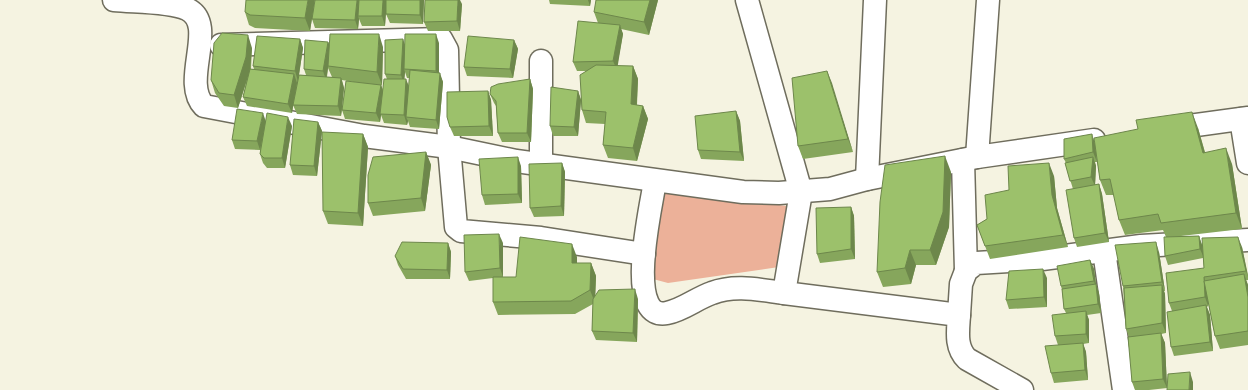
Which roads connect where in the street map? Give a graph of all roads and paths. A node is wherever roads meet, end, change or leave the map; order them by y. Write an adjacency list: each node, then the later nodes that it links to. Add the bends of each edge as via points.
1 (114, 0): 5 (street, via 187,9 198,20)
2 (747, 0): 16 (street)
3 (875, 0): 14 (street)
4 (988, 0): 11 (street)
5 (199, 46): 10 (street, via 196,93 204,106 364,136); 10 (street, via 441,39 447,50)
6 (541, 61): 13 (street)
7 (1244, 119): 8 (street); 12 (street)
8 (1150, 131)
9 (1115, 136): 11 (street)
10 (449, 147): 13 (street); 19 (street, via 454,221 461,231 541,238)
11 (970, 158): 14 (street); 20 (street)
12 (1248, 163)
13 (541, 164): 15 (street)
14 (867, 179): 16 (street, via 830,189)
15 (655, 181): 16 (street, via 742,192); 19 (street)
16 (801, 192): 21 (street)
17 (1248, 240): 18 (street)
18 (1104, 251): 20 (street, via 980,262); 24 (street)
19 (644, 254): 21 (street, via 646,304 656,314 666,314 713,292 727,289 744,287)
20 (966, 271): 22 (street, via 961,284)
21 (784, 293): 22 (street)
22 (958, 315): 23 (street, via 962,354)
23 (1022, 390)
24 (1124, 390)

